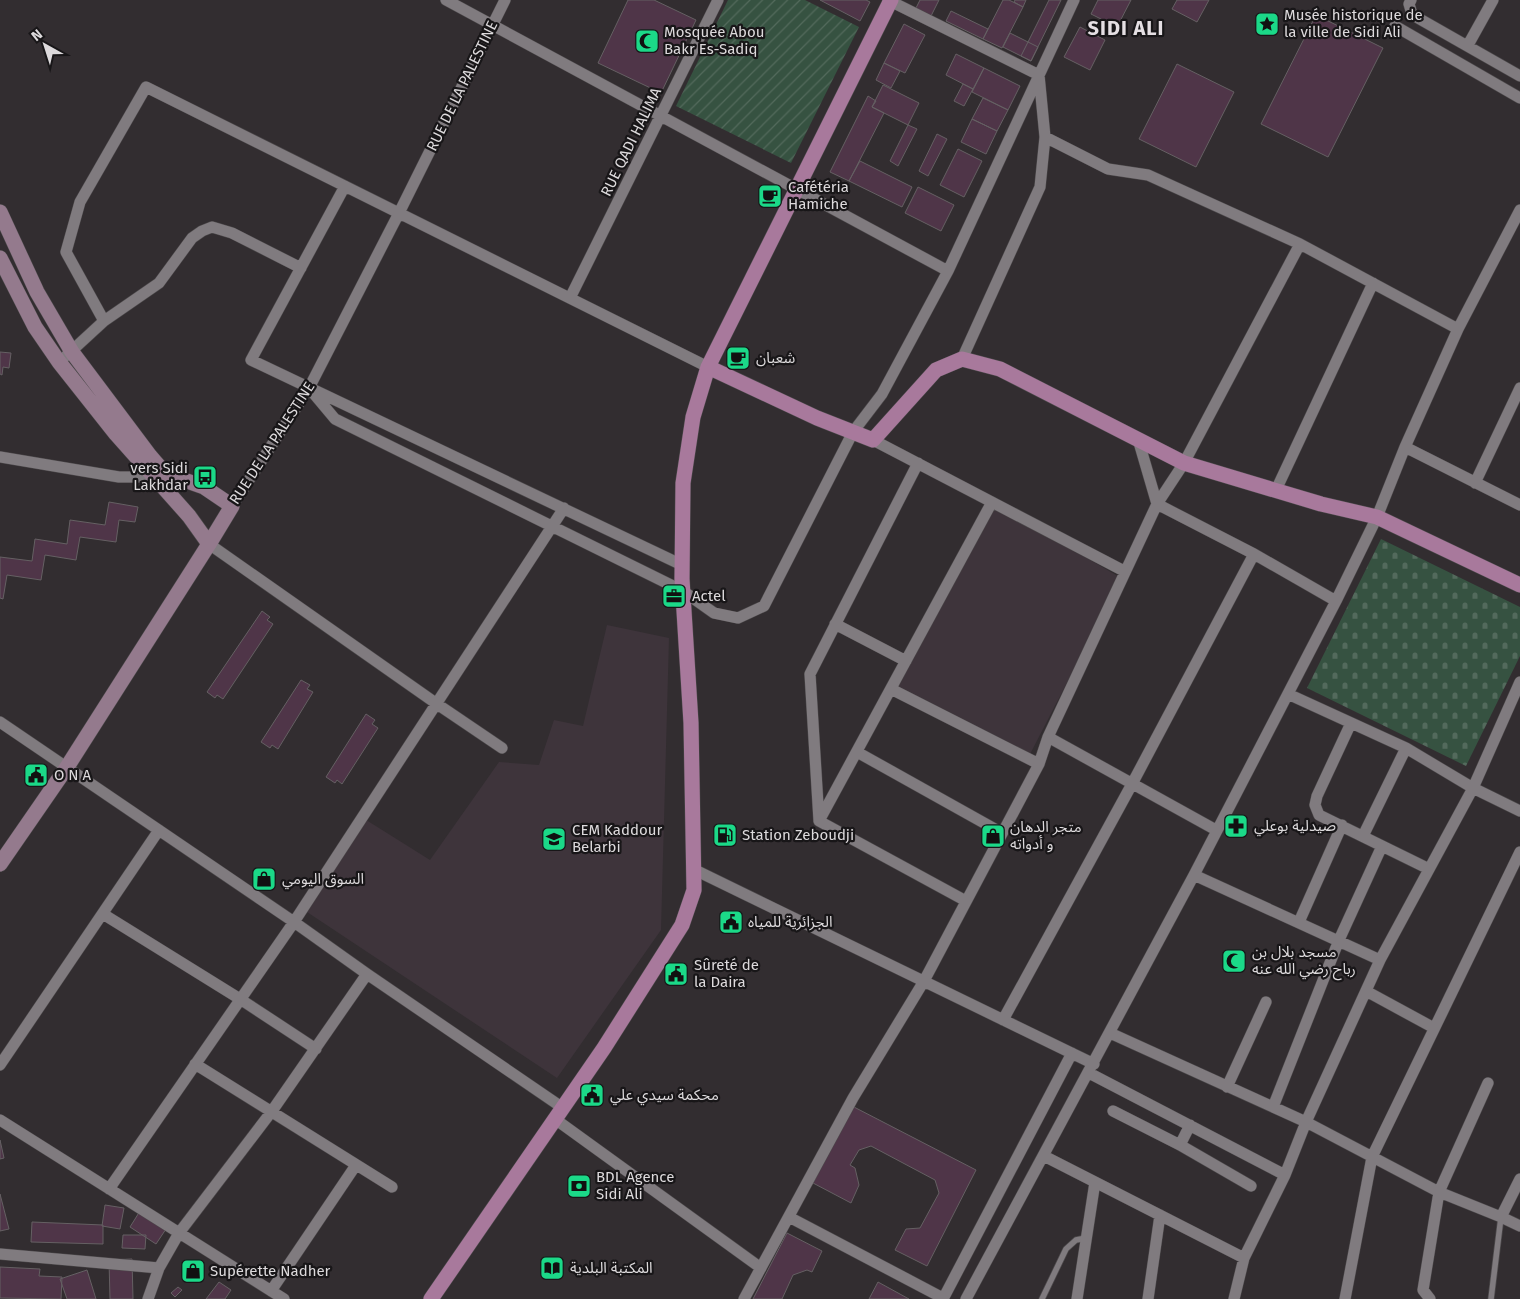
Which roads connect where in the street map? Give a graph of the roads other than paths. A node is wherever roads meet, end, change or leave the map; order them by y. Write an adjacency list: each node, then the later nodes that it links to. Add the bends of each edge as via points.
1 (446, 0): 8 (street)
2 (505, 0): 8 (street, RUE DE LA PALESTINE)
3 (718, 0): 14 (street, RUE QADI HALIMA)
4 (890, 0): 11 (street); 17 (main road)
5 (1074, 0): 11 (street)
6 (1411, 0): 10 (street, via 1412,14)
7 (1493, 0): 10 (street)
8 (492, 25): 14 (street); 20 (street, RUE DE LA PALESTINE)
9 (1395, 26): 13 (street)
10 (1468, 45): 12 (street)
11 (1039, 76): 15 (street); 26 (street)
12 (1520, 76)
13 (1520, 98)
14 (660, 116): 17 (street); 28 (street, RUE QADI HALIMA)
15 (1045, 137): 23 (street, via 1108,169 1148,175); 32 (street, via 1040,187)
16 (345, 186): 20 (street); 25 (street); 29 (street, via 146,87 80,202 66,252)
17 (797, 189): 26 (street); 34 (main road)
18 (1520, 210): 21 (street)
19 (0, 212): 31 (main road, via 37,292)
20 (399, 213): 28 (street); 35 (street, RUE DE LA PALESTINE)
21 (1509, 231): 22 (street); 30 (street)
22 (1520, 237)
23 (1300, 244): 27 (street); 43 (street)
24 (0, 258): 33 (main road, via 35,327)
25 (301, 268): 29 (street, via 232,233 212,227 192,238 159,283); 35 (street, via 251,360)
26 (948, 271): 37 (street, via 882,394)
27 (1373, 283): 30 (street); 46 (street)
28 (570, 298): 34 (street)
29 (104, 321): 31 (street)
30 (1458, 329): 40 (street)
31 (72, 352): 33 (street); 44 (main road)
32 (962, 359): 38 (main road, via 1000,369); 39 (main road, via 936,370)
33 (59, 362): 44 (main road, via 104,419)
34 (708, 367): 37 (main road); 56 (main road, via 693,417 683,483)
35 (309, 388): 50 (street, RUE DE LA PALESTINE); 51 (street); 53 (street, via 335,419)
36 (1520, 388): 45 (street)
37 (853, 432): 39 (main road); 59 (street, via 764,606 738,618 714,613)
38 (1138, 439): 43 (main road); 48 (street)
39 (873, 440): 42 (street)
40 (1405, 447): 45 (street); 52 (street)
41 (0, 457): 44 (street, via 130,478)
42 (918, 463): 47 (street); 61 (street)
43 (1184, 463): 46 (main road); 48 (street)
44 (156, 471): 50 (main road, via 204,487); 54 (main road)
45 (1475, 483): 49 (street)
46 (1276, 490): 52 (main road)
47 (992, 502): 57 (street); 62 (street)
48 (1157, 504): 55 (street); 57 (street)
49 (1520, 504)
50 (232, 506): 54 (main road, RUE DE LA PALESTINE)
51 (564, 508): 53 (street); 56 (street)
52 (1378, 517): 58 (main road); 60 (street)
53 (552, 526): 59 (street); 66 (street)
54 (209, 544): 66 (street); 74 (main road, RUE DE LA PALESTINE)
55 (1254, 554): 60 (street); 75 (street)
56 (682, 565): 59 (main road)
57 (1124, 571): 69 (street)
58 (1520, 585)
59 (683, 591): 87 (main road, via 691,724)
60 (1336, 601): 65 (street)
61 (835, 624): 62 (street); 78 (street, via 810,674)
62 (906, 661): 64 (street)
63 (1520, 682): 76 (street)
64 (891, 689): 72 (street); 73 (street)
65 (1288, 694): 68 (street); 81 (street)
66 (437, 704): 70 (street); 92 (street)
67 (0, 722): 74 (street)
68 (1351, 723): 71 (street); 79 (street, via 1315,805 1319,815)
69 (1048, 737): 73 (street); 75 (street)
70 (502, 748)
71 (1406, 748): 76 (street); 83 (street)
72 (857, 752): 78 (street); 82 (street)
73 (1038, 764): 82 (street)
74 (67, 767): 80 (street); 86 (main road, RUE DE LA PALESTINE)
75 (1132, 784): 81 (street); 101 (street)
76 (1473, 788): 77 (street); 88 (street)
77 (1520, 811)
78 (820, 821): 90 (street)
79 (1342, 825): 83 (street); 93 (street)
80 (159, 830): 91 (street); 92 (street)
81 (1216, 830): 89 (street)
82 (1002, 833): 90 (street)
83 (1363, 836): 84 (street)
84 (1382, 846): 88 (street); 94 (street)
85 (1520, 852): 102 (street)
86 (0, 864)
87 (694, 869): 97 (street); 114 (main road, via 694,890 682,925)
88 (1429, 869): 95 (street)
89 (1194, 875): 93 (street); 103 (street)
90 (966, 901): 97 (street)
91 (103, 914): 99 (street); 106 (street)
92 (294, 922): 96 (street); 99 (street)
93 (1299, 922): 94 (street)
94 (1340, 940): 95 (street); 111 (street)
95 (1380, 960): 98 (street)
96 (367, 974): 104 (street); 114 (street)
97 (924, 981): 101 (street); 130 (street, via 853,1098)
98 (1366, 991): 102 (street); 116 (street)
99 (240, 999): 104 (street); 107 (street)
100 (1266, 1002): 110 (street)
101 (1003, 1020): 105 (street)
102 (1434, 1028): 120 (street)
103 (1110, 1034): 108 (street); 110 (street)
104 (316, 1049): 112 (street)
105 (1072, 1053): 108 (street); 144 (street)
106 (0, 1064)
107 (195, 1064): 112 (street); 127 (street)
108 (1091, 1068): 117 (street); 119 (street)
109 (1488, 1083): 128 (street)
110 (1228, 1087): 111 (street)
111 (1272, 1107): 116 (street)
112 (272, 1111): 121 (street); 133 (street)
113 (1113, 1111): 118 (street)
114 (559, 1113): 138 (street); 142 (main road)
115 (0, 1120): 127 (street)
116 (1306, 1122): 120 (street); 122 (street)
117 (1190, 1125): 118 (street); 122 (street)
118 (1180, 1145): 125 (street)
119 (1044, 1156): 124 (street); 145 (street)
120 (1372, 1157): 128 (street); 150 (street)
121 (356, 1165): 126 (street); 139 (street)
122 (1285, 1175): 136 (street)
123 (1520, 1179): 131 (street)
124 (1095, 1182): 129 (street); 134 (street)
125 (1251, 1186)
126 (392, 1187)
127 (109, 1190): 133 (street)
128 (1439, 1192): 131 (street); 151 (street, via 1423,1290)
129 (1160, 1215): 136 (street); 148 (street)
130 (789, 1217): 138 (street); 144 (street)
131 (1501, 1217): 132 (street); 152 (lane)
132 (1520, 1226)
133 (179, 1233): 137 (street); 139 (street)
134 (1086, 1238): 146 (lane, via 1076,1240 1066,1249); 147 (street)
135 (0, 1254): 137 (street)
136 (1244, 1258): 149 (street)
137 (160, 1268): 140 (street)
138 (761, 1268): 143 (street)
139 (271, 1291): 141 (street)
140 (148, 1299)
141 (284, 1299)
142 (431, 1299)
143 (744, 1299)
144 (943, 1299)
145 (966, 1299)
146 (1042, 1299)
147 (1077, 1299)
148 (1148, 1299)
149 (1234, 1299)
150 (1345, 1299)
151 (1430, 1299)
152 (1491, 1299)

